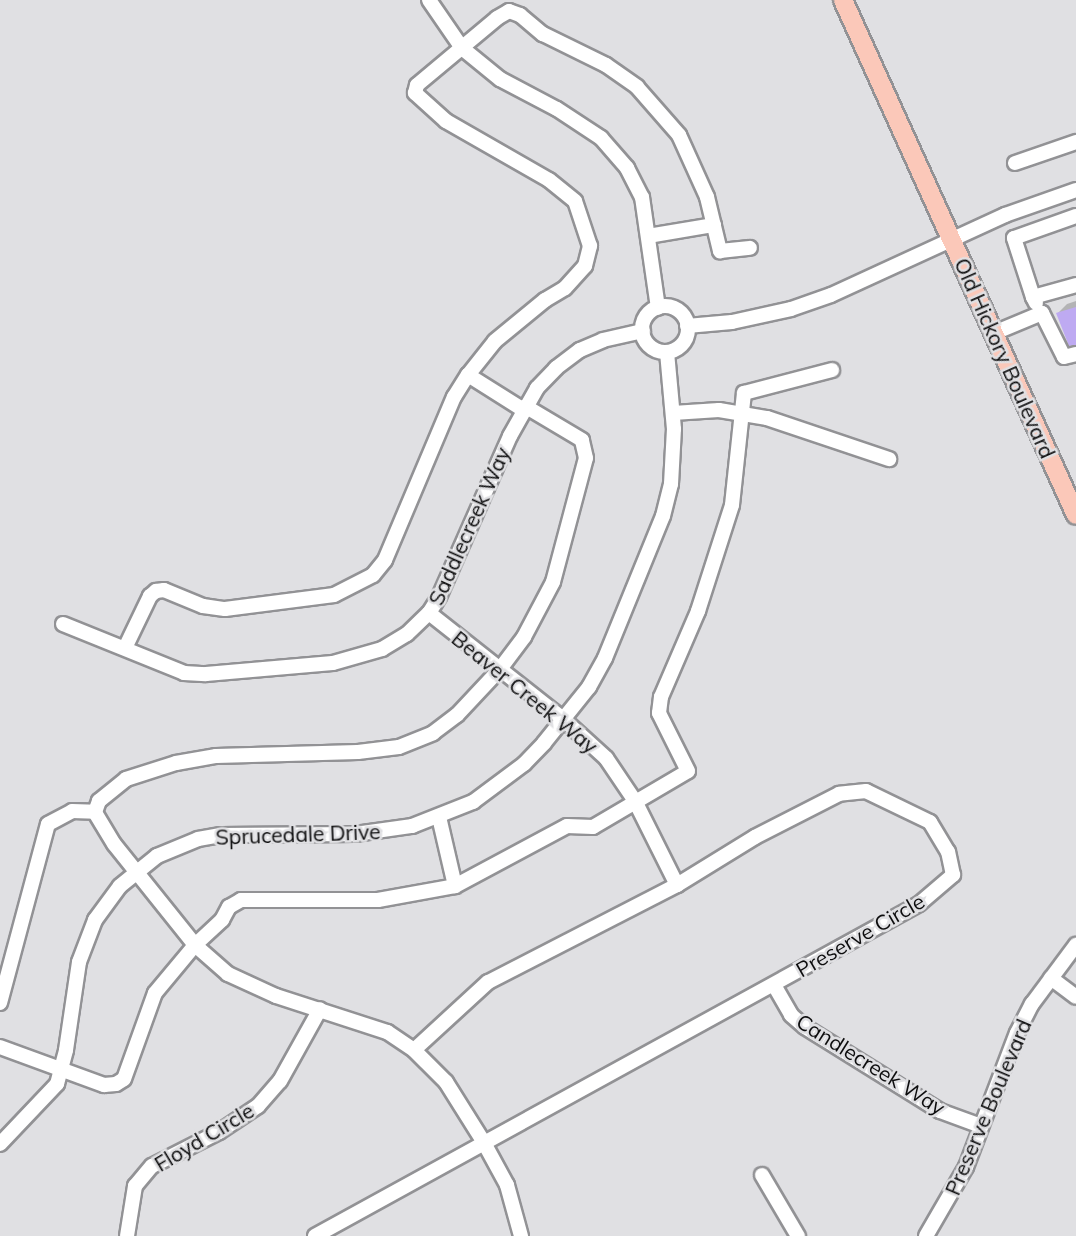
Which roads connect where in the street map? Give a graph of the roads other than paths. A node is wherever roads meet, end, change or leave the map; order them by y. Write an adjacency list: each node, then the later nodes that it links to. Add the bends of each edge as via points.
1 (429, 0): 3 (street)
2 (843, 0): 10 (main road, Old Hickory Boulevard)
3 (462, 48): 8 (street, via 509,11 627,79 679,135 707,197); 9 (street, via 499,79 601,138 627,168 642,197); 22 (street, via 417,85 415,93 446,121 549,180 575,201 590,246 585,266 565,288 495,341)
4 (1076, 142): 5 (street)
5 (1015, 163)
6 (1076, 190): 10 (street, Old Hickory Boulevard)
7 (1076, 216): 13 (street, via 1014,238)
8 (714, 225): 9 (street); 11 (street, via 720,251)
9 (648, 236): 14 (street)
10 (951, 239): 16 (street, via 791,309); 18 (main road, Old Hickory Boulevard)
11 (750, 248)
12 (1076, 285): 13 (street)
13 (1033, 297): 15 (street)
14 (659, 308): 16 (street, via 675,309); 17 (street, via 648,315)
15 (1042, 313): 18 (street); 20 (street, via 1064,357)
16 (687, 326): 19 (street, via 683,343)
17 (643, 331): 19 (street, via 649,345); 23 (street, Saddlecreek Way, via 580,350 556,368)
18 (994, 333): 27 (main road, Old Hickory Boulevard)
19 (667, 352): 24 (street, Sprucedale Drive)
20 (1076, 354)
21 (832, 370): 25 (street, via 748,390 743,397)
22 (468, 375): 23 (street); 30 (street, via 454,397 385,561 373,575 334,595 225,609 156,591)
23 (524, 407): 28 (street, Saddlecreek Way); 31 (street, via 582,440 586,458 553,582 524,637)
24 (673, 413): 25 (street, via 719,410); 32 (street, Sprucedale Drive, via 671,484 650,555 605,659)
25 (744, 414): 26 (street); 33 (street, via 732,505 698,611 661,697 659,713 688,771)
26 (889, 459)
27 (1076, 515)
28 (429, 613): 30 (street, Saddlecreek Way, via 382,649 333,663 184,673); 31 (street, Beaver Creek Way)
29 (63, 624): 30 (street, Saddlecreek Way)
30 (125, 648)
31 (500, 669): 32 (street, Beaver Creek Way); 34 (street, via 457,715 433,733 399,747 216,756 176,763 126,779 99,801)
32 (563, 719): 33 (street, Beaver Creek Way, via 606,758); 35 (street, Sprucedale Drive, via 524,764 498,785)
33 (635, 801): 37 (street, Beaver Creek Way); 38 (street, via 593,827 567,826)
34 (95, 812): 36 (street); 44 (street, via 72,811 48,824)
35 (439, 817): 36 (street, Sprucedale Drive, via 387,832 220,835 178,846); 38 (street)
36 (136, 871): 39 (street); 48 (street, Sprucedale Drive, via 104,904 84,942)
37 (677, 885): 42 (street, Preserve Circle, via 755,837 839,794 866,790 930,822 948,852 953,874 919,904); 47 (street, Preserve Circle, via 488,982)
38 (454, 886): 39 (street, via 378,900 241,900)
39 (195, 945): 45 (street, via 228,974); 48 (street, via 155,993 124,1079 104,1085)
40 (1076, 945): 41 (street, Preserve Boulevard)
41 (1051, 978): 43 (street); 49 (street, Preserve Boulevard, via 1017,1032)
42 (774, 985): 49 (street, Candlecreek Way, via 791,1014 805,1027 940,1111); 50 (street, Preserve Circle)
43 (1076, 998)
44 (0, 1003)
45 (320, 1009): 47 (street, via 387,1032); 53 (street, Floyd Circle, via 280,1081 258,1107 152,1166 135,1186)
46 (0, 1047): 48 (street)
47 (414, 1050): 50 (street, via 446,1082)
48 (60, 1071): 51 (street, Sprucedale Drive, via 57,1084)
49 (981, 1126): 57 (street, Preserve Boulevard, via 966,1167)
50 (483, 1141): 54 (street); 55 (street, via 507,1185)
51 (0, 1144)
52 (762, 1175): 56 (street)
53 (127, 1236)
54 (315, 1236)
55 (522, 1236)
56 (798, 1236)
57 (926, 1236)

